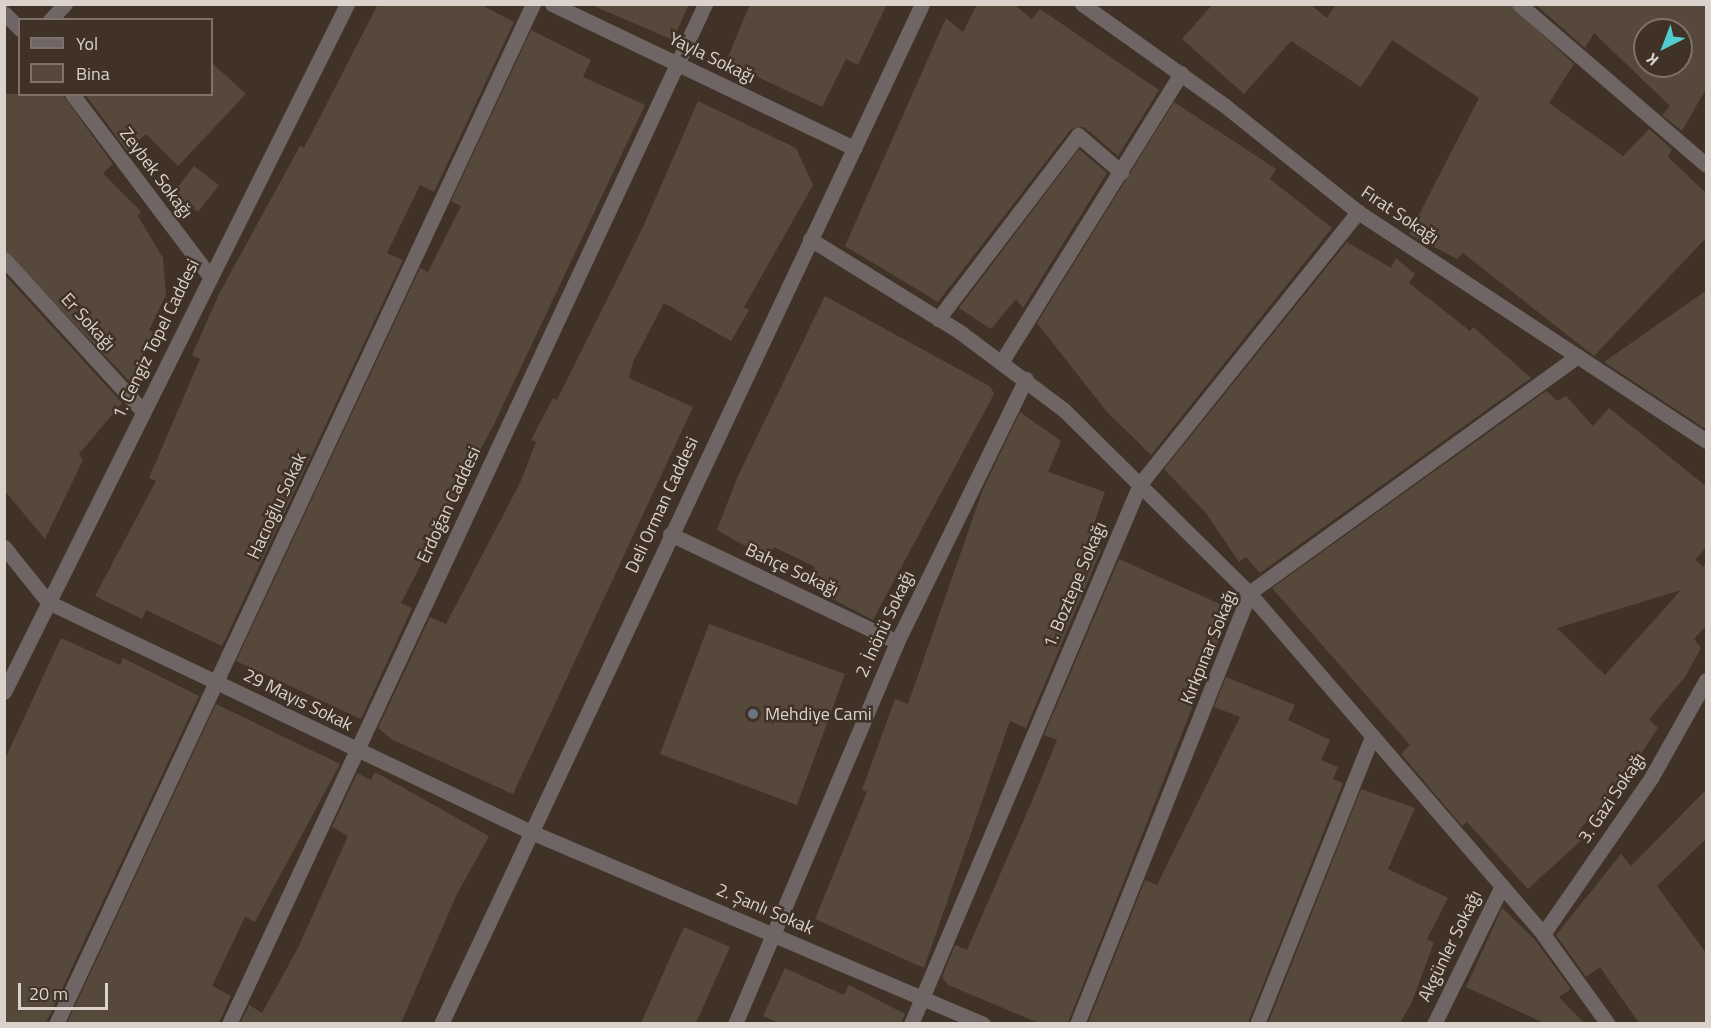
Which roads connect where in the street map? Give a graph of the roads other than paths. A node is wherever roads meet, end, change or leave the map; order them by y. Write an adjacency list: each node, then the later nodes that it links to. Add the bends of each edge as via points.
1 (65, 4): 10 (street)
2 (347, 4): 21 (street, 1. Cengiz Topel Caddesi)
3 (533, 4): 35 (street, Hacıoğlu Sokak)
4 (552, 4): 12 (street, Yayla Sokağı)
5 (705, 4): 12 (street, Erdoğan Caddesi)
6 (922, 4): 15 (street, Deli Orman Caddesi)
7 (1082, 4): 13 (street, Fırat Sokağı)
8 (1519, 4): 16 (street)
9 (4, 13): 11 (street)
10 (52, 18)
11 (18, 27)
12 (677, 63): 15 (street, Yayla Sokağı); 38 (street, Erdoğan Caddesi)
13 (1181, 73): 17 (street); 18 (street, Fırat Sokağı)
14 (74, 96): 21 (street, Zeybek Sokağı)
15 (854, 148): 19 (street, Deli Orman Caddesi)
16 (1707, 165)
17 (1121, 171): 22 (street, via 1078,135); 24 (street)
18 (1358, 212): 23 (street, Fırat Sokağı); 28 (street, 1. Boztepe Sokağı)
19 (810, 239): 22 (street); 29 (street, Deli Orman Caddesi)
20 (4, 259): 26 (street, Er Sokağı)
21 (209, 275): 26 (street, 1. Cengiz Topel Caddesi)
22 (938, 319): 24 (street)
23 (1578, 356): 27 (street, Fırat Sokağı); 31 (street, Kırkpınar Sokağı)
24 (1002, 361): 25 (street)
25 (1026, 379): 28 (street); 33 (street, 2. İnönü Sokağı)
26 (143, 411): 32 (street, 1. Cengiz Topel Caddesi)
27 (1707, 441)
28 (1140, 484): 31 (street); 43 (street, 1. Boztepe Sokağı)
29 (670, 534): 33 (street, Bahçe Sokağı); 39 (street, Deli Orman Caddesi)
30 (4, 547): 32 (street)
31 (1249, 593): 37 (street); 50 (street, Kırkpınar Sokağı)
32 (48, 602): 35 (street, 29 Mayıs Sokak); 36 (street, 1. Cengiz Topel Caddesi)
33 (897, 642): 41 (street, 2. İnönü Sokağı)
34 (1707, 680): 42 (street, 3. Gazi Sokağı, via 1651,778)
35 (216, 681): 38 (street, 29 Mayıs Sokak); 44 (street, Hacıoğlu Sokak)
36 (4, 692)
37 (1372, 736): 40 (street); 51 (street)
38 (356, 750): 39 (street, 29 Mayıs Sokak); 45 (street, Erdoğan Caddesi)
39 (531, 832): 41 (street, 2. Şanlı Sokak); 46 (street, Deli Orman Caddesi)
40 (1502, 886): 42 (street); 52 (street, Akgünler Sokağı)
41 (772, 933): 43 (street, 2. Şanlı Sokak); 47 (street, 2. İnönü Sokağı)
42 (1543, 934): 53 (street)
43 (921, 999): 48 (street, 1. Boztepe Sokağı); 49 (street, 2. Şanlı Sokak)
44 (56, 1023)
45 (229, 1023)
46 (441, 1023)
47 (735, 1023)
48 (911, 1023)
49 (983, 1023)
50 (1077, 1023)
51 (1257, 1023)
52 (1434, 1023)
53 (1608, 1023)

